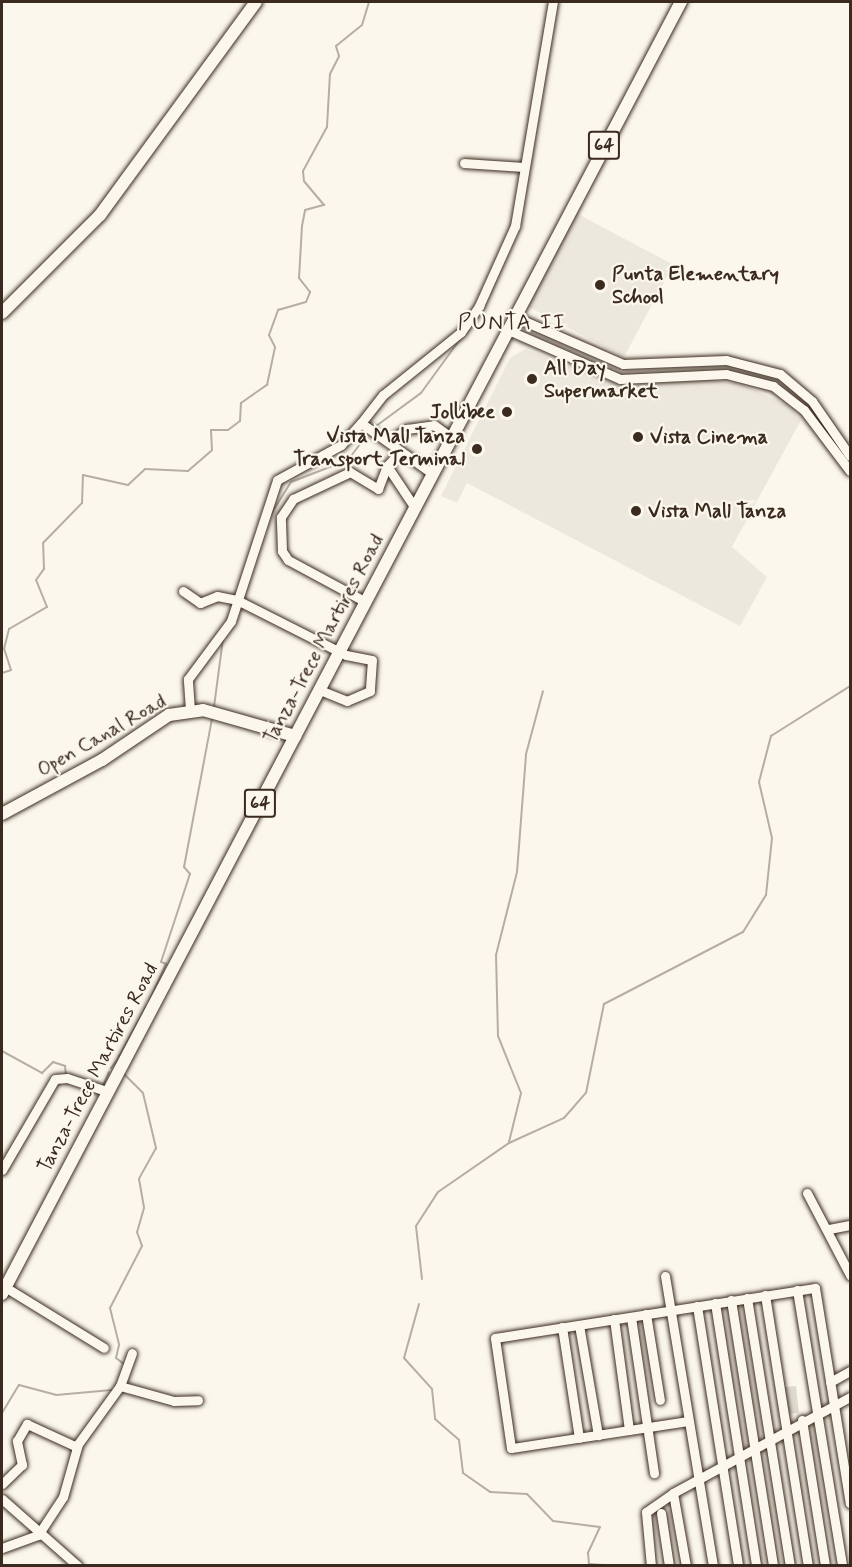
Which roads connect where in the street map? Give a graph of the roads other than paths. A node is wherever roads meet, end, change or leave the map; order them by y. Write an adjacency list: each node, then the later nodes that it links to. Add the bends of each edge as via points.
1 (256, 2): 6 (main road, via 100,214)
2 (553, 2): 5 (street)
3 (681, 2): 7 (main road, Tanza-Trece Martires Road / 64)
4 (464, 163): 5 (street)
5 (523, 167): 10 (street, via 515,226 479,306 461,332 383,394)
6 (2, 313)
7 (515, 317): 8 (main road, Tanza-Trece Martires Road / 64); 9 (street, via 623,364 658,367 708,359 762,367 795,384)
8 (508, 330): 11 (street, via 620,379 709,374 756,379 788,395); 12 (main road, Tanza-Trece Martires Road / 64)
9 (826, 422): 11 (street); 15 (street)
10 (369, 427): 13 (street); 21 (street, via 278,480)
11 (817, 428): 17 (street)
12 (452, 438): 13 (street, via 434,425 407,429); 18 (main road, Tanza-Trece Martires Road / 64)
13 (389, 441): 14 (street)
14 (398, 454): 16 (street); 18 (street)
15 (850, 456)
16 (387, 465): 19 (street); 22 (street, via 378,489 350,472 292,499 281,517 282,551 288,560)
17 (850, 471)
18 (433, 474): 19 (main road, Tanza-Trece Martires Road / 64)
19 (415, 508): 22 (main road, Tanza-Trece Martires Road / 64)
20 (183, 591): 21 (street, via 200,603 212,596)
21 (237, 600): 23 (street); 25 (street, via 231,621 188,679)
22 (366, 602): 23 (main road, Tanza-Trece Martires Road / 64)
23 (340, 652): 24 (main road, Tanza-Trece Martires Road / 64); 24 (street, via 372,660 370,692 347,701)
24 (320, 690): 26 (main road, Tanza-Trece Martires Road / 64)
25 (190, 710): 26 (main road, Open Canal Road); 27 (main road, Open Canal Road, via 169,715 102,760)
26 (295, 735): 28 (main road, Tanza-Trece Martires Road / 64)
27 (2, 814)
28 (111, 1087): 29 (street, via 55,1079); 35 (main road, Tanza-Trece Martires Road / 64)
29 (2, 1170)
30 (807, 1193): 32 (street)
31 (850, 1225): 32 (street)
32 (829, 1229): 33 (street)
33 (850, 1275)
34 (665, 1276): 42 (street)
35 (3, 1290): 48 (street)
36 (797, 1290): 37 (street); 51 (street, via 817,1290); 57 (street)
37 (765, 1295): 38 (street); 61 (street)
38 (747, 1298): 39 (street); 65 (street)
39 (731, 1300): 40 (street); 66 (street)
40 (715, 1303): 41 (street); 68 (street)
41 (697, 1306): 42 (street); 69 (street)
42 (670, 1311): 43 (street); 59 (street)
43 (646, 1314): 44 (street); 55 (street)
44 (631, 1317): 45 (street); 60 (street)
45 (614, 1319): 46 (street); 62 (street)
46 (579, 1325): 47 (street); 63 (street)
47 (562, 1327): 64 (street); 64 (street, via 495,1338 511,1448)
48 (104, 1348)
49 (132, 1353): 52 (street)
50 (850, 1371): 51 (street)
51 (830, 1382): 56 (street)
52 (120, 1386): 54 (street, via 174,1401); 67 (street)
53 (850, 1397): 56 (street)
54 (198, 1400)
55 (660, 1400)
56 (835, 1405): 57 (street); 75 (street)
57 (817, 1414): 58 (street); 90 (street)
58 (802, 1420): 61 (street); 89 (street)
59 (688, 1421): 60 (street); 71 (street)
60 (646, 1428): 62 (street); 70 (street)
61 (785, 1429): 65 (street); 88 (street)
62 (629, 1430): 63 (street)
63 (597, 1435): 64 (street)
64 (579, 1438)
65 (769, 1438): 66 (street); 87 (street)
66 (755, 1446): 68 (street); 86 (street)
67 (77, 1447): 72 (street, via 27,1424 17,1441 22,1466); 77 (street, via 63,1497)
68 (738, 1455): 69 (street); 85 (street)
69 (721, 1465): 71 (street); 84 (street)
70 (654, 1473)
71 (698, 1479): 73 (street); 83 (street)
72 (2, 1485)
73 (674, 1493): 80 (street, via 646,1512); 82 (street)
74 (2, 1499): 77 (street)
75 (850, 1503)
76 (661, 1513): 81 (street)
77 (38, 1534): 78 (street); 79 (street)
78 (2, 1548)
79 (78, 1566)
80 (651, 1566)
81 (669, 1566)
82 (686, 1566)
83 (713, 1566)
84 (738, 1566)
85 (756, 1566)
86 (773, 1566)
87 (790, 1566)
88 (808, 1566)
89 (825, 1566)
90 (842, 1566)

